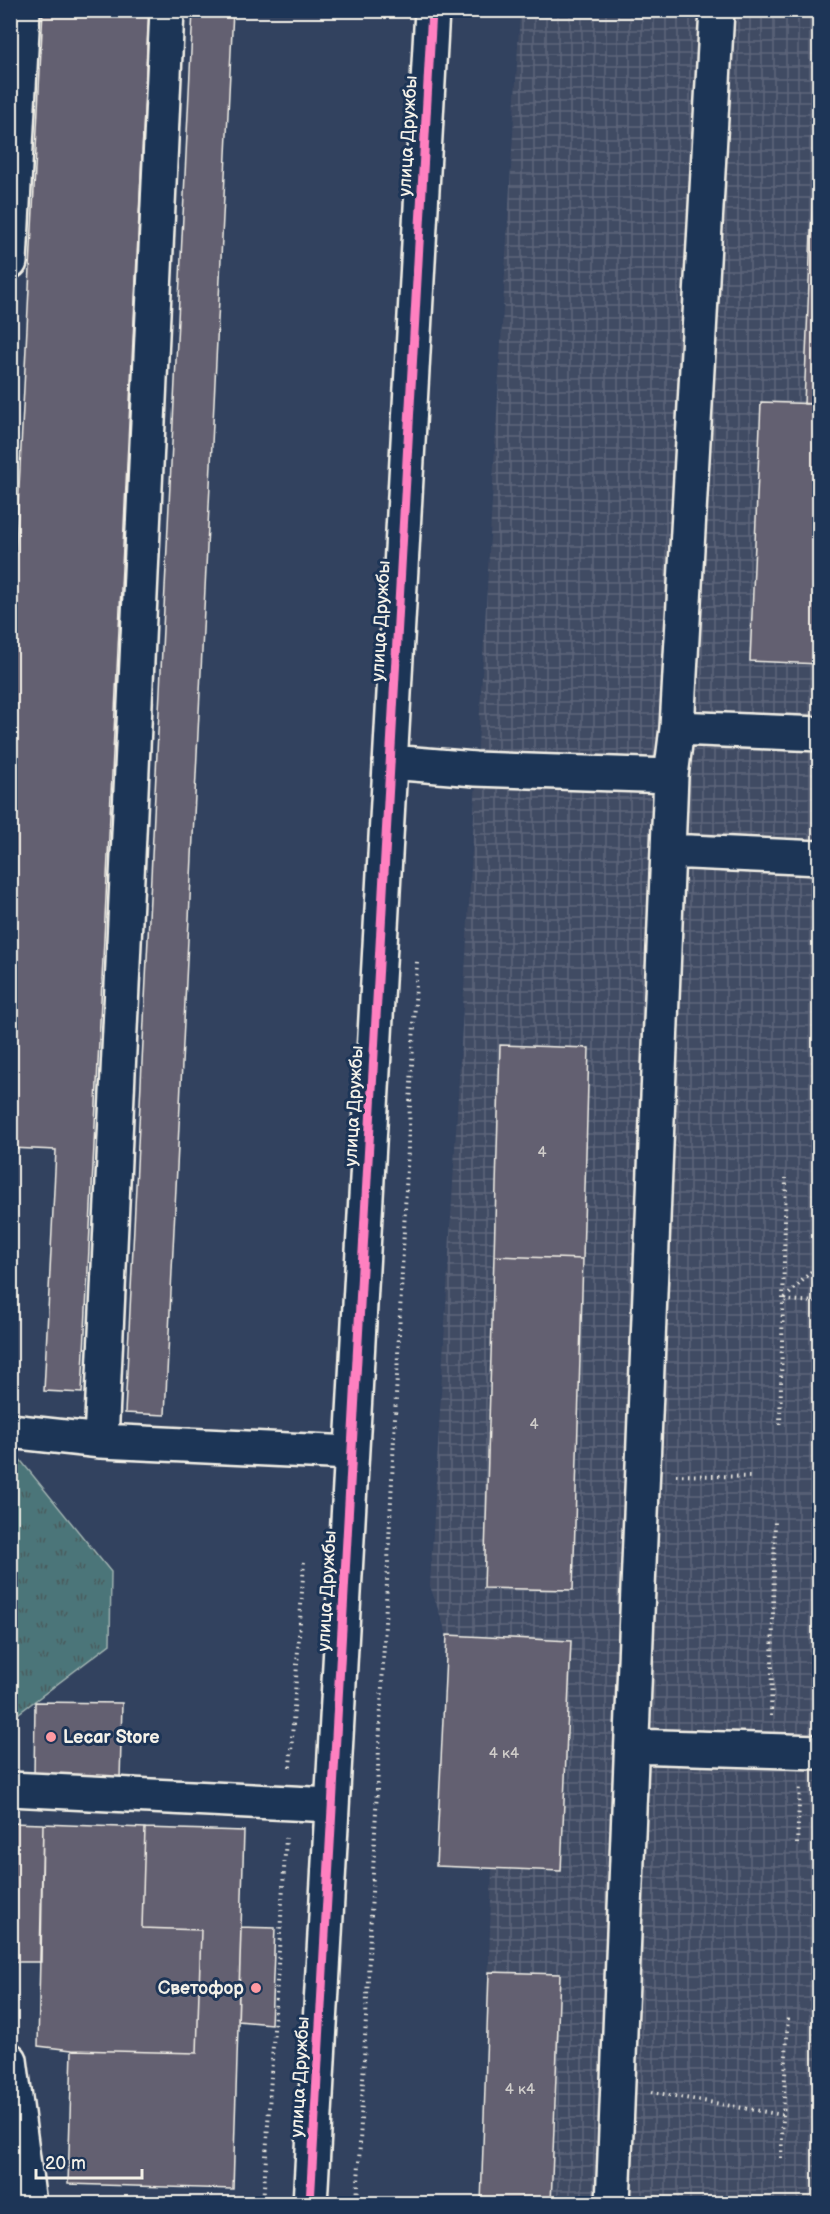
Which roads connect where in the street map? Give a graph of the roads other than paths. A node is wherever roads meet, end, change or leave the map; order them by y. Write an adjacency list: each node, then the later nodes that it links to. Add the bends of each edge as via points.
1 (23, 10): 5 (street)
2 (167, 10): 13 (street)
3 (432, 10): 8 (street, улица Дружбы)
4 (717, 10): 6 (street)
5 (10, 262)
6 (677, 728): 7 (street); 9 (street)
7 (819, 734)
8 (390, 762): 9 (street); 14 (street, улица Дружбы)
9 (671, 776): 10 (street)
10 (668, 851): 11 (street); 15 (street)
11 (819, 858)
12 (10, 1431): 13 (street)
13 (101, 1441): 14 (street)
14 (351, 1453): 18 (street, улица Дружбы)
15 (632, 1746): 16 (street); 22 (street)
16 (811, 1751)
17 (10, 1789): 18 (street)
18 (332, 1805): 21 (street, улица Дружбы)
19 (10, 2060): 20 (street)
20 (29, 2204)
21 (310, 2204)
22 (613, 2204)

